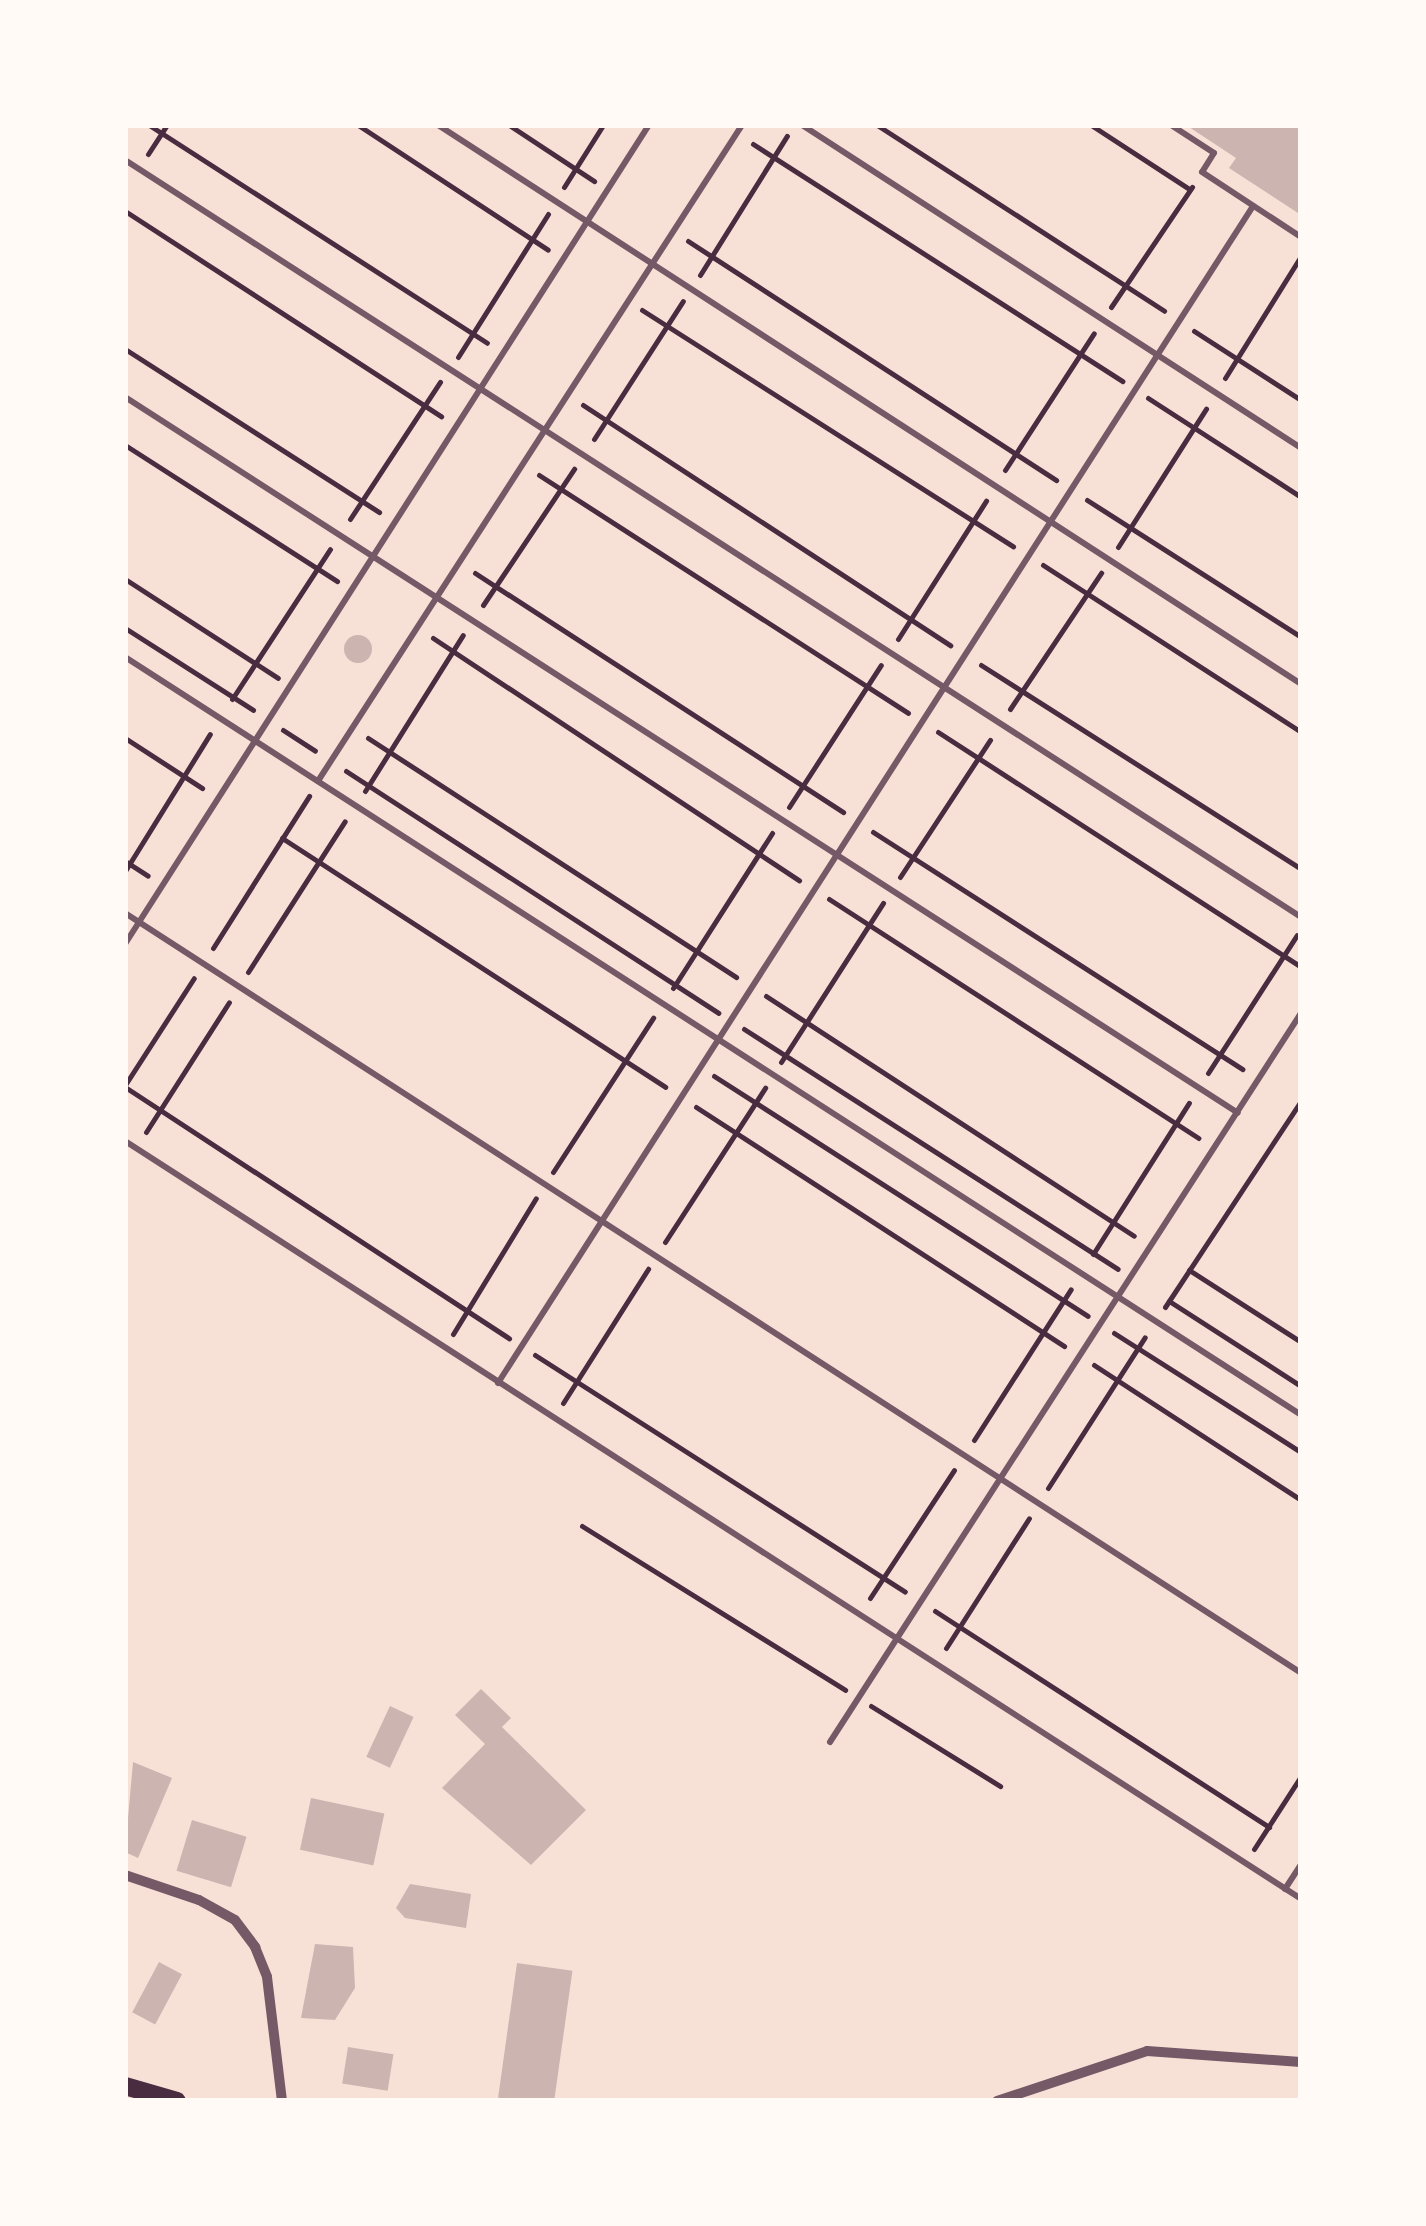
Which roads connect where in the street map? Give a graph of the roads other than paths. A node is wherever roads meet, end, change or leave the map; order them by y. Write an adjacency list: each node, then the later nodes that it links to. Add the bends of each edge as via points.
1 (438, 125): 8 (lane)
2 (649, 125): 8 (lane)
3 (742, 125): 10 (lane)
4 (802, 125): 11 (lane)
5 (1171, 125): 7 (lane, via 1214,153 1202,172)
6 (125, 160): 12 (lane)
7 (1252, 206): 9 (lane); 11 (lane)
8 (588, 222): 10 (lane); 12 (lane)
9 (1301, 237)
10 (652, 264): 14 (lane); 16 (lane)
11 (1157, 355): 15 (lane); 16 (lane)
12 (480, 388): 14 (lane); 17 (lane)
13 (125, 396): 17 (lane)
14 (546, 431): 18 (lane); 21 (lane)
15 (1301, 448)
16 (1050, 522): 20 (lane); 21 (lane)
17 (374, 555): 18 (lane); 22 (lane)
18 (438, 596): 23 (lane); 24 (lane)
19 (125, 657): 22 (lane)
20 (1301, 684)
21 (943, 688): 24 (lane); 26 (lane)
22 (257, 742): 23 (lane); 27 (lane)
23 (318, 781): 30 (lane)
24 (836, 855): 30 (lane); 31 (lane)
25 (125, 913): 27 (lane)
26 (1301, 917)
27 (139, 922): 28 (lane); 33 (lane)
28 (125, 944)
29 (1301, 1013): 31 (lane)
30 (716, 1042): 33 (lane); 34 (lane)
31 (1238, 1112): 34 (lane)
32 (125, 1141): 35 (lane)
33 (600, 1223): 35 (lane); 37 (lane)
34 (1118, 1298): 36 (lane); 37 (lane)
35 (498, 1383): 38 (lane)
36 (1301, 1415)
37 (1002, 1479): 38 (lane); 39 (lane)
38 (898, 1637): 40 (lane); 43 (lane)
39 (1301, 1673)
40 (830, 1742)
41 (1301, 1864): 43 (lane)
42 (125, 1875): 48 (street, via 235,1920 254,1947 268,1978)
43 (1286, 1889): 44 (lane)
44 (1301, 1899)
45 (1301, 2062): 49 (street, via 1147,2050)
46 (125, 2086): 47 (main road)
47 (177, 2101)
48 (282, 2101)
49 (997, 2101)

